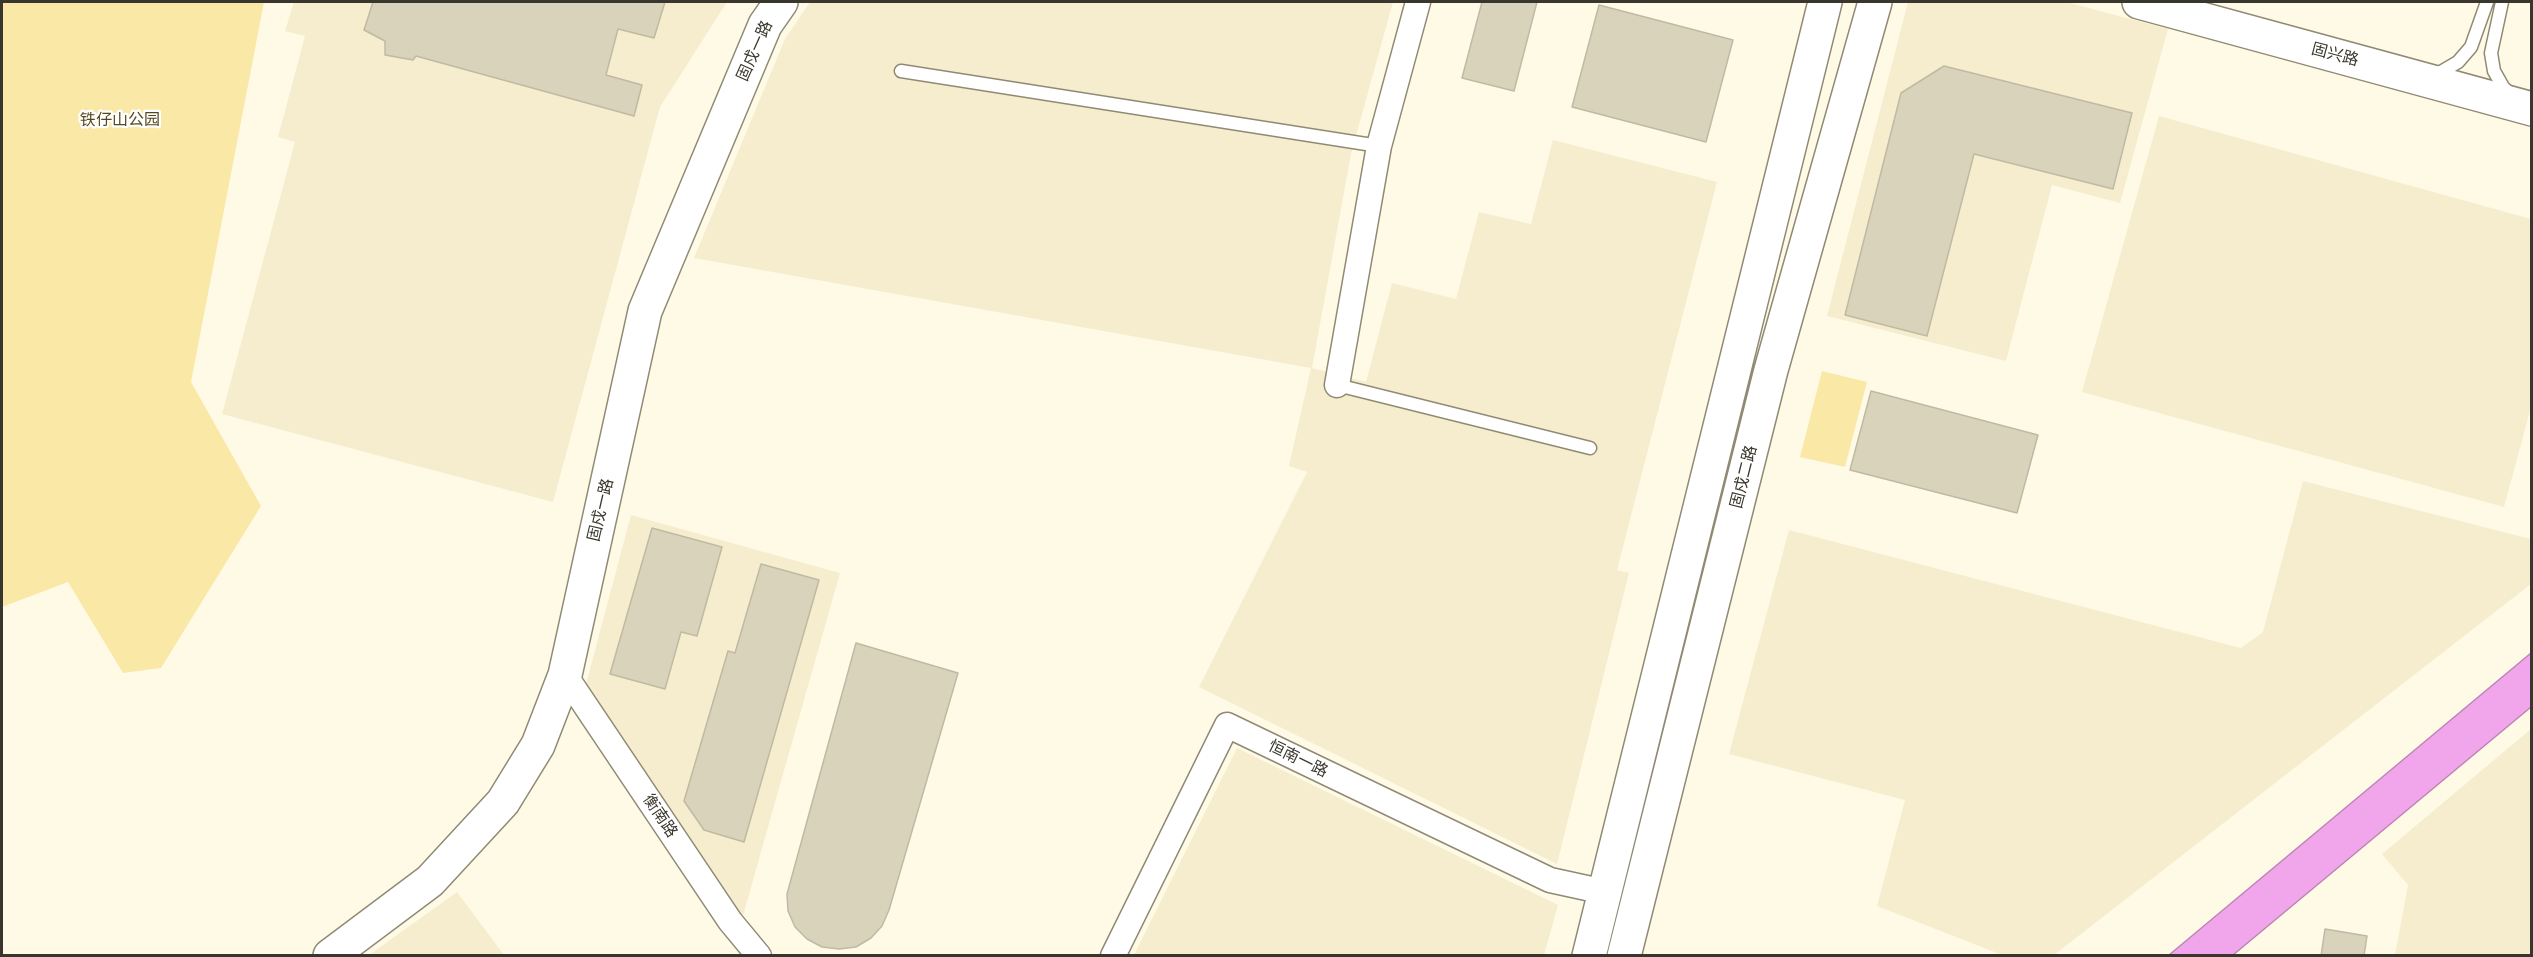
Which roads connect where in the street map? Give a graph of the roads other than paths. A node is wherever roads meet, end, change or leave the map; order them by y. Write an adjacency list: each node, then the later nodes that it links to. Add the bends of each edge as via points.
1 (781, 2): 14 (street, 固戍一路, via 765,25 645,311)
2 (1418, 2): 11 (street)
3 (1825, 2): 15 (street)
4 (1875, 2): 20 (street, 固戍二路, via 1771,370)
5 (2139, 2): 9 (street, 固兴路)
6 (2487, 2): 9 (lane, via 2471,47 2458,62 2440,72)
7 (2502, 2): 10 (lane, via 2492,44 2494,71 2516,100)
8 (901, 71): 11 (lane)
9 (2402, 73): 10 (street, 固兴路)
10 (2532, 109)
11 (1379, 146): 12 (street)
12 (1337, 385): 13 (lane)
13 (1590, 448)
14 (565, 675): 16 (street, 固戍一路, via 537,745 503,802 430,881); 17 (street, 衡南路, via 730,921)
15 (1605, 892): 18 (street, 恒南一路, via 1550,880 1227,725); 19 (street)
16 (330, 956)
17 (759, 956)
18 (1113, 956)
19 (1589, 956)
20 (1624, 956)

